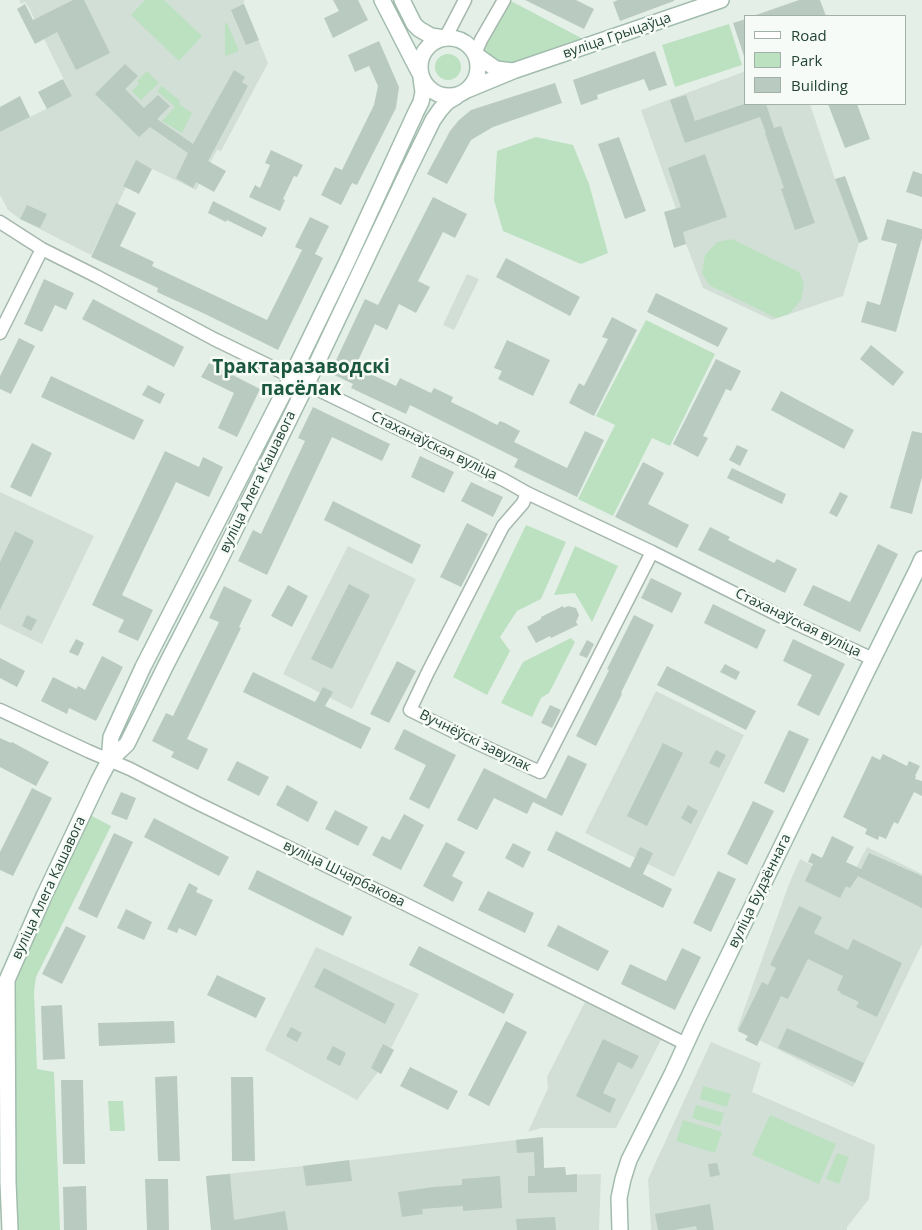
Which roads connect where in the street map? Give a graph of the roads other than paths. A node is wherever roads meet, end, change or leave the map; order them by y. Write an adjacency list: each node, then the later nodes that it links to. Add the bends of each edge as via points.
1 (382, 0): 9 (main road, вуліца Алега Кашавога)
2 (402, 0): 6 (main road, via 418,29 431,36)
3 (465, 0): 6 (street)
4 (504, 0): 7 (street)
5 (721, 0): 8 (main road, вуліца Грыцаўца)
6 (445, 38): 7 (main road, via 464,41); 9 (main road, via 434,41 422,53)
7 (475, 54): 8 (main road, via 496,69); 10 (main road, via 478,73)
8 (513, 71): 10 (main road, вуліца Грыцаўца)
9 (420, 75): 10 (main road, via 436,94); 11 (main road, вуліца Алега Кашавога, via 421,102)
10 (462, 93): 13 (main road, вуліца Алега Кашавога, via 447,102 433,120)
11 (366, 221): 13 (main road); 16 (main road, вуліца Алега Кашавога)
12 (0, 222): 14 (street, Стаханаўская вуліца)
13 (380, 229): 17 (main road, вуліца Алега Кашавога)
14 (42, 249): 15 (street); 16 (street, Стаханаўская вуліца)
15 (0, 333)
16 (291, 377): 17 (street, Стаханаўская вуліца); 23 (main road, вуліца Алега Кашавога, via 143,666 111,737)
17 (306, 384): 18 (street, Стаханаўская вуліца); 23 (main road, вуліца Алега Кашавога, via 127,744)
18 (527, 494): 19 (street, Стаханаўская вуліца); 19 (street, Вучнёўскі завулак, via 503,526 410,710 479,744 540,772)
19 (652, 552): 21 (street, Стаханаўская вуліца)
20 (922, 559): 21 (main road, вуліца Будзённага)
21 (873, 659): 24 (main road, вуліца Будзённага)
22 (0, 710): 23 (street, вуліца Шчарбакова)
23 (109, 761): 24 (street, вуліца Шчарбакова); 25 (main road, вуліца Алега Кашавога, via 7,980)
24 (686, 1044): 26 (main road, вуліца Будзённага, via 629,1160 619,1198)
25 (10, 1230)
26 (620, 1230)

